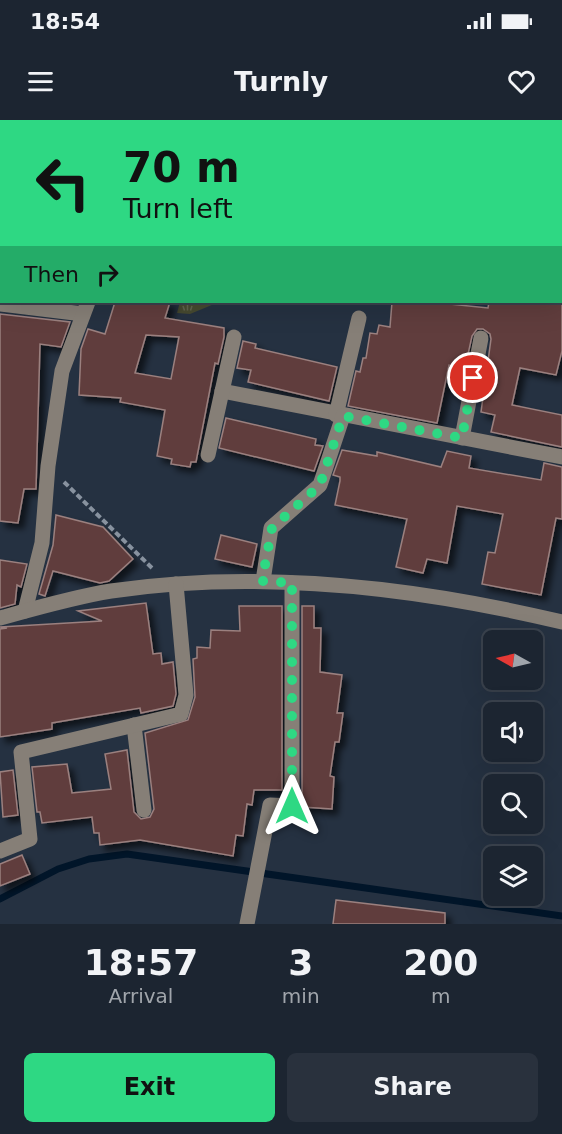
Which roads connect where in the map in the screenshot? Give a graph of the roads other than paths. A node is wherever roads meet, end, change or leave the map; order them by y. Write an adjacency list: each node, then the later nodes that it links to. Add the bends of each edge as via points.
1 (0, 304): 2 (street)
2 (85, 308): 14 (street, via 62,371 42,543)
3 (359, 318): 7 (street)
4 (234, 337): 6 (street)
5 (481, 338): 8 (street)
6 (222, 391): 7 (street); 9 (street)
7 (340, 416): 8 (street); 11 (street, via 320,485 272,528)
8 (462, 438): 10 (street)
9 (208, 455)
10 (562, 457)
11 (262, 581): 12 (street); 13 (street)
12 (292, 583): 16 (street, via 397,590); 20 (street, via 292,806 270,805)
13 (172, 584): 14 (street, via 108,592); 17 (street, via 186,694 181,714)
14 (25, 611): 15 (street)
15 (0, 618)
16 (562, 619)
17 (134, 725): 18 (street); 19 (street, via 21,752 30,839)
18 (144, 810)
19 (0, 851)
20 (247, 924)

